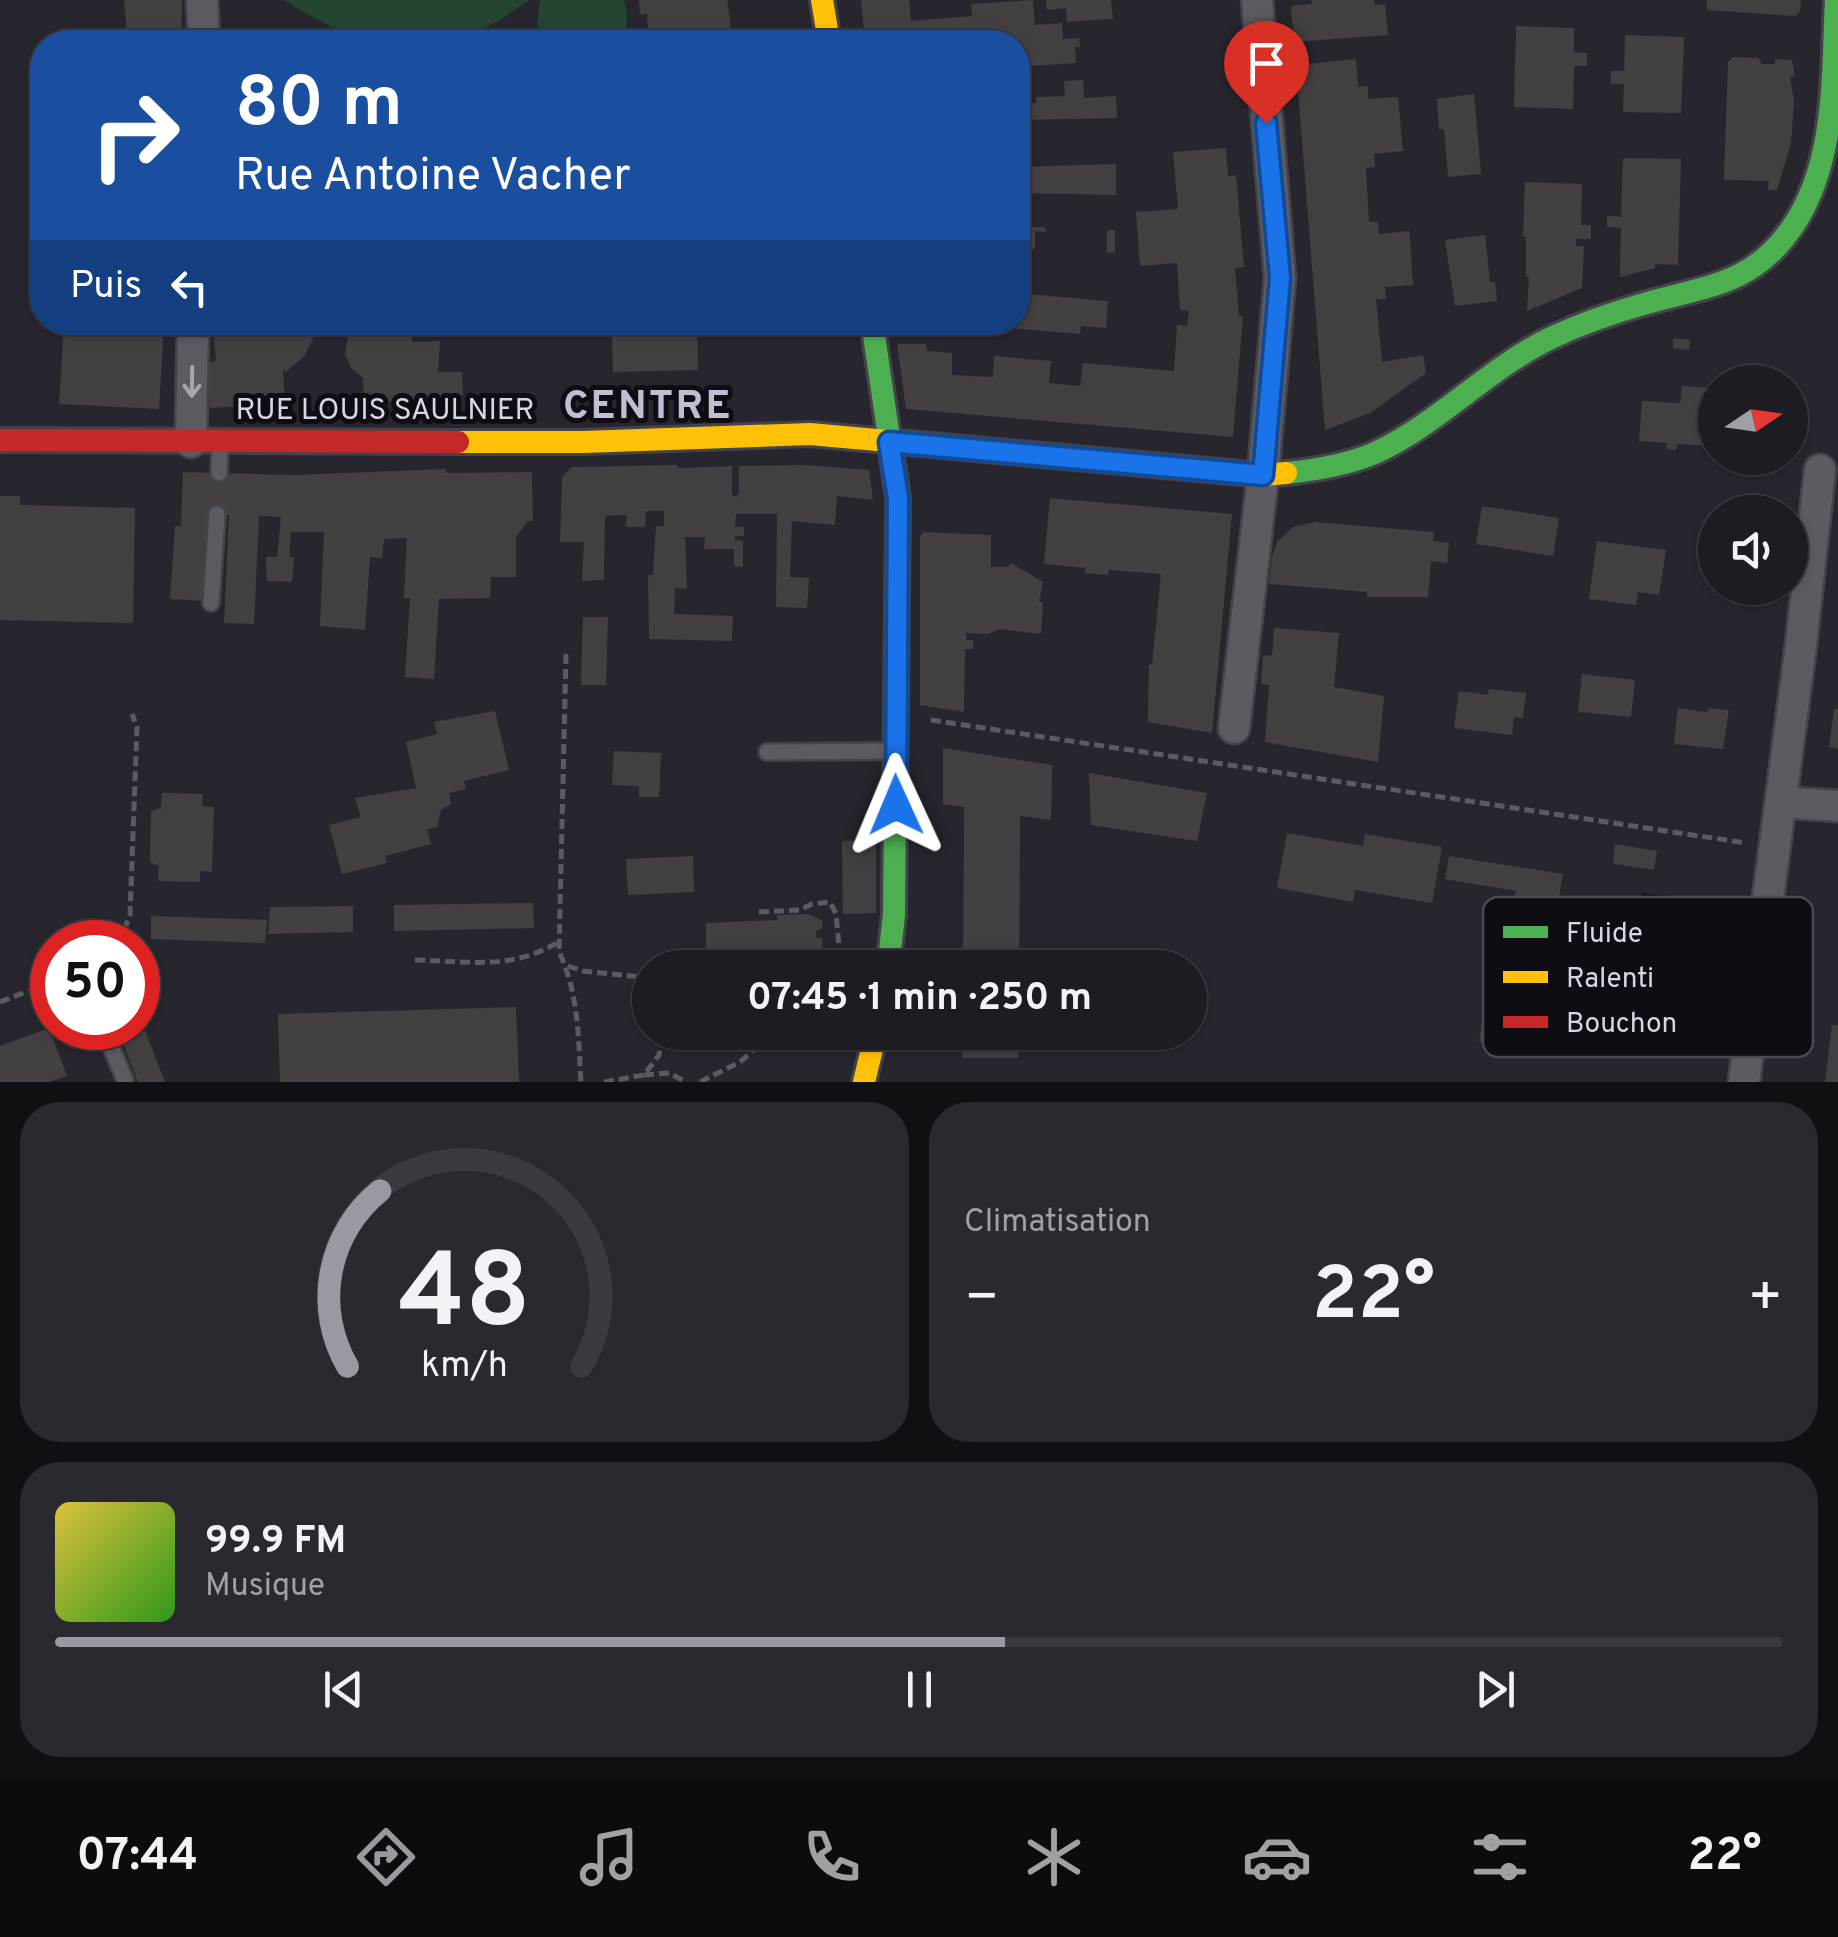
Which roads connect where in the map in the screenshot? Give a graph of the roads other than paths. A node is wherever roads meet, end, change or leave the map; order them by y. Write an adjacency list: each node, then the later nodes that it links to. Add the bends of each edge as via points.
1 (202, 0): 5 (street)
2 (822, 0): 6 (street)
3 (1257, 0): 14 (street, via 1280,278)
4 (1836, 0): 14 (street, RUE LOUIS SAULNIER, via 1818,177 1770,254 1702,292 1615,313 1550,338 1376,452 1334,466)
5 (203, 30)
6 (827, 30)
7 (194, 335): 10 (street, one-way to 10)
8 (874, 335): 11 (street)
9 (0, 440): 10 (street, RUE LOUIS SAULNIER)
10 (206, 442): 11 (street, RUE LOUIS SAULNIER, via 810,434); 13 (lane)
11 (889, 442): 14 (street, RUE LOUIS SAULNIER); 18 (street, via 898,498)
12 (1820, 470): 20 (street)
13 (219, 473)
14 (1263, 475): 17 (street)
15 (218, 514): 16 (lane)
16 (211, 603)
17 (1234, 728)
18 (896, 750): 19 (lane); 23 (street)
19 (768, 752)
20 (1781, 802): 21 (street); 22 (street)
21 (1838, 806)
22 (1769, 897)
23 (890, 950)
24 (111, 1050): 26 (lane)
25 (1747, 1057): 27 (street)
26 (123, 1081)
27 (1744, 1082)

